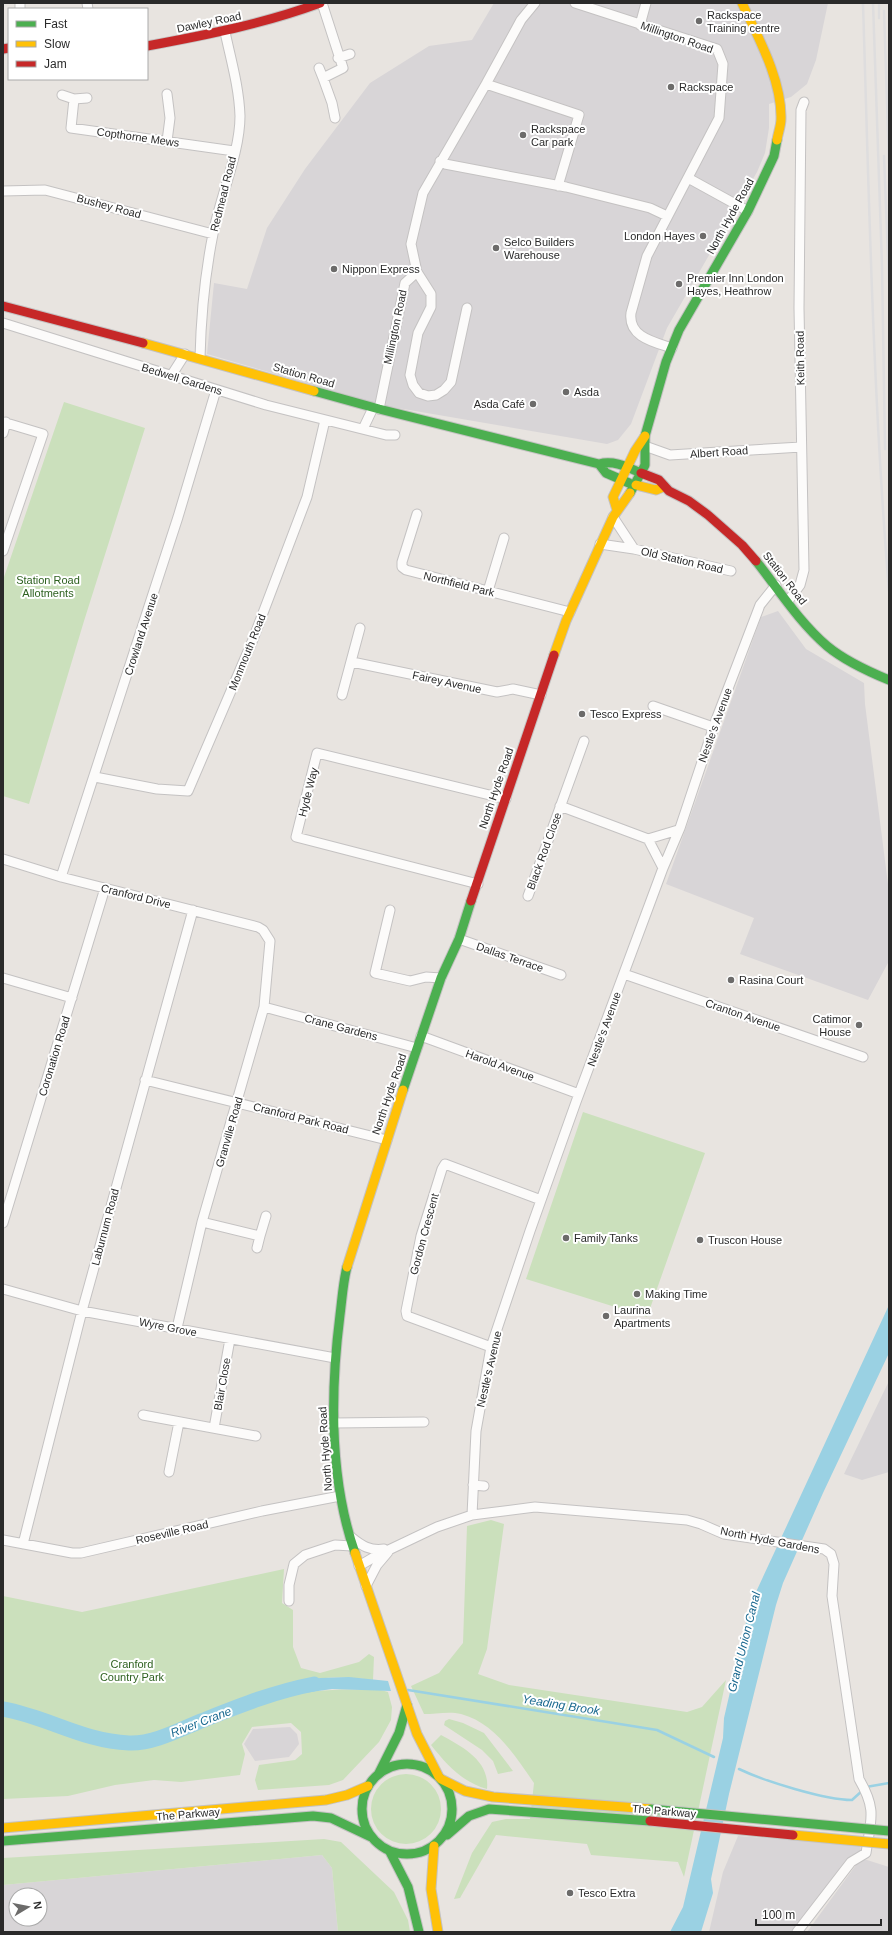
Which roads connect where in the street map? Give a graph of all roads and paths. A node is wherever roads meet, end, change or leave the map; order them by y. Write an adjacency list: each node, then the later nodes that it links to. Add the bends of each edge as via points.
1 (321, 3): 7 (main road, Dawley Road, via 285,16); 10 (street)
2 (535, 3): 13 (street, via 521,20)
3 (575, 3): 6 (street, Millington Road)
4 (646, 3): 6 (street)
5 (742, 3): 26 (main road, North Hyde Road, via 770,65 778,91 781,119 774,156)
6 (640, 25): 23 (street, Millington Road, via 717,49 723,64 719,118)
7 (225, 32): 8 (main road, Dawley Road); 21 (street, Redmead Road, via 237,84 240,117)
8 (148, 46)
9 (350, 54): 10 (street)
10 (338, 58): 12 (street, via 343,68)
11 (319, 68): 12 (street)
12 (323, 78): 19 (street)
13 (486, 84): 22 (street); 24 (street, via 579,114)
14 (167, 94): 20 (street, via 170,118)
15 (62, 95): 16 (street)
16 (74, 98): 17 (street); 20 (street, Copthorne Mews, via 71,128)
17 (87, 98)
18 (800, 107): 45 (street, Keith Road)
19 (335, 118)
20 (167, 141): 21 (street, Copthorne Mews)
21 (234, 151): 28 (street, Redmead Road)
22 (440, 161): 24 (street); 29 (street, via 423,193 411,244)
23 (688, 178): 26 (street); 27 (street, Millington Road)
24 (558, 186): 27 (street, via 650,208)
25 (3, 191): 28 (street, Bushey Road, via 46,190)
26 (748, 211): 33 (main road, North Hyde Road, via 679,330)
27 (667, 216): 33 (street, Millington Road, via 645,262 630,318 634,330 641,336)
28 (213, 234): 35 (street, Redmead Road, via 201,318)
29 (418, 272): 31 (street, via 431,294 431,306 418,332 410,375 419,393 436,395 451,382); 38 (street, Millington Road, via 405,283)
30 (3, 306): 34 (main road, Station Road)
31 (467, 308)
32 (3, 324): 36 (street, Bedwell Gardens)
33 (672, 348): 44 (main road, North Hyde Road)
34 (186, 354): 35 (main road, Station Road); 36 (street)
35 (200, 358): 38 (main road, Station Road)
36 (171, 376): 37 (street, Bedwell Gardens)
37 (216, 390): 39 (street, Bedwell Gardens); 72 (street, Crowland Avenue)
38 (376, 408): 41 (street); 46 (main road, Station Road)
39 (325, 420): 41 (street, Bedwell Gardens); 72 (street, Monmouth Road, via 307,496 252,642 188,790 157,789)
40 (4, 422): 42 (street); 54 (street, via 43,434)
41 (363, 429): 43 (street, Bedwell Gardens)
42 (3, 433)
43 (395, 435)
44 (643, 446): 45 (street, Albert Road, via 670,455); 47 (main road, North Hyde Road); 48 (main road, North Hyde Road, via 645,463)
45 (800, 447): 62 (street, Keith Road, via 804,570 800,585)
46 (599, 464): 47 (main road, Station Road, via 606,461); 49 (main road, Station Road, via 605,472)
47 (627, 467): 48 (main road, Station Road); 49 (main road, North Hyde Road)
48 (641, 473): 50 (main road, North Hyde Road); 51 (main road, Station Road, via 659,480)
49 (620, 480): 50 (main road, Station Road); 52 (main road, North Hyde Road, via 612,499)
50 (636, 485): 51 (main road, Station Road, via 656,490); 52 (main road, North Hyde Road)
51 (663, 487): 60 (main road, Station Road, via 693,504 737,540)
52 (615, 513): 56 (main road, North Hyde Road); 57 (street, Old Station Road)
53 (417, 514): 61 (street, Northfield Park, via 402,568)
54 (6, 533): 58 (street)
55 (504, 538): 61 (street)
56 (600, 544): 57 (street, Old Station Road); 63 (main road, North Hyde Road)
57 (634, 549): 59 (street, Old Station Road)
58 (3, 551)
59 (731, 571)
60 (776, 585): 62 (main road, Station Road); 70 (street, Nestle's Avenue, via 760,605)
61 (488, 591): 63 (street, Northfield Park)
62 (788, 601): 66 (main road, Station Road, via 818,636 841,656)
63 (570, 612): 68 (main road, North Hyde Road)
64 (360, 628): 65 (street)
65 (352, 662): 67 (street); 68 (street, Fairey Avenue, via 497,692 513,689)
66 (889, 680)
67 (342, 695)
68 (541, 695): 73 (main road, North Hyde Road)
69 (653, 706): 70 (street)
70 (713, 727): 75 (street, Nestle's Avenue)
71 (584, 741): 74 (street, Black Rod Close)
72 (95, 777): 79 (street, Crowland Avenue)
73 (506, 799): 80 (main road, North Hyde Road); 80 (street, Hyde Way, via 317,753 296,837)
74 (560, 806): 76 (street, Black Rod Close); 82 (street, Black Rod Close)
75 (678, 830): 76 (street); 78 (street, Nestle's Avenue)
76 (648, 838): 78 (street)
77 (3, 859): 79 (street, Cranford Drive)
78 (663, 868): 87 (street, Nestle's Avenue)
79 (61, 877): 81 (street, Cranford Drive)
80 (478, 884): 86 (main road, North Hyde Road)
81 (105, 888): 83 (street, Cranford Drive); 91 (street, Coronation Road)
82 (528, 896)
83 (193, 910): 85 (street, Cranford Drive, via 258,927); 96 (street, Laburnum Road)
84 (390, 910): 90 (street, via 375,973 410,981 426,977)
85 (267, 935): 92 (street, Granville Road, via 270,941)
86 (459, 939): 88 (street, Dallas Terrace); 90 (main road, North Hyde Road)
87 (624, 974): 95 (street, Cranton Avenue); 97 (street, Nestle's Avenue)
88 (561, 975)
89 (3, 978): 91 (street)
90 (441, 978): 93 (main road, North Hyde Road)
91 (72, 998): 103 (street, Coronation Road)
92 (264, 1007): 94 (street, Crane Gardens); 98 (street, Granville Road)
93 (421, 1036): 94 (main road, North Hyde Road); 97 (street, Harold Avenue)
94 (418, 1048): 99 (main road, North Hyde Road)
95 (863, 1057)
96 (146, 1080): 98 (street, Cranford Park Road); 107 (street, Laburnum Road)
97 (579, 1094): 100 (street, Nestle's Avenue)
98 (238, 1102): 99 (street, Cranford Park Road); 102 (street, Granville Road)
99 (387, 1140): 111 (main road, North Hyde Road, via 346,1271)
100 (541, 1200): 110 (street, Nestle's Avenue); 110 (street, Gordon Crescent, via 445,1164 442,1169 421,1236 407,1316)
101 (266, 1216): 104 (street)
102 (202, 1222): 104 (street); 108 (street, Granville Road)
103 (3, 1223)
104 (260, 1236): 105 (street)
105 (257, 1248)
106 (3, 1289): 107 (street, Wyre Grove)
107 (82, 1311): 108 (street, Wyre Grove); 125 (street, Laburnum Road)
108 (177, 1328): 109 (street, Wyre Grove)
109 (230, 1339): 111 (street, Wyre Grove); 116 (street, Blair Close)
110 (491, 1347): 119 (street, Nestle's Avenue, via 478,1420)
111 (335, 1358): 115 (main road, North Hyde Road)
112 (144, 1415): 113 (street)
113 (179, 1422): 116 (street); 118 (street)
114 (424, 1422): 115 (street)
115 (334, 1423): 121 (main road, North Hyde Road)
116 (214, 1428): 117 (street)
117 (256, 1436)
118 (169, 1472)
119 (473, 1485): 120 (street); 122 (street, Nestle's Avenue)
120 (484, 1486)
121 (340, 1496): 123 (main road, North Hyde Road); 125 (street, Roseville Road, via 262,1511 81,1553)
122 (472, 1515): 127 (street, North Hyde Gardens, via 437,1527); 145 (street, North Hyde Gardens, via 535,1507 661,1517 701,1524 724,1534 814,1548 831,1554 834,1564 832,1596 859,1779 867,1793 872,1813 866,1852 851,1862)
123 (349, 1535): 126 (main road, North Hyde Road); 127 (street, via 367,1549)
124 (3, 1540): 125 (street, Roseville Road)
125 (23, 1544)
126 (352, 1546): 128 (main road, North Hyde Road); 130 (street, via 335,1545 305,1555 294,1564 289,1586)
127 (390, 1549): 128 (street, North Hyde Gardens); 129 (street, via 376,1565)
128 (359, 1566): 129 (main road, North Hyde Road)
129 (366, 1586): 131 (main road, North Hyde Road)
130 (289, 1601)
131 (407, 1705): 132 (main road, North Hyde Road, via 399,1733); 133 (main road, North Hyde Road, via 420,1743)
132 (379, 1773): 133 (main road, via 394,1766 410,1764 421,1766); 134 (main road)
133 (440, 1778): 136 (main road, The Parkway, bridge, via 479,1795); 138 (main road, via 452,1801 452,1814)
134 (368, 1786): 135 (main road, The Parkway, via 326,1800); 137 (main road, via 362,1798 361,1812 364,1825)
135 (3, 1828)
136 (889, 1831)
137 (371, 1837): 139 (main road, The Parkway, via 343,1822 317,1816); 142 (main road, via 379,1846)
138 (444, 1837): 140 (main road, The Parkway, bridge, via 479,1811 494,1809); 141 (main road)
139 (3, 1841)
140 (889, 1844)
141 (434, 1846): 142 (main road, via 413,1855); 144 (main road, via 430,1884)
142 (390, 1852): 143 (main road, via 408,1886)
143 (419, 1932)
144 (438, 1932)
145 (797, 1932)

